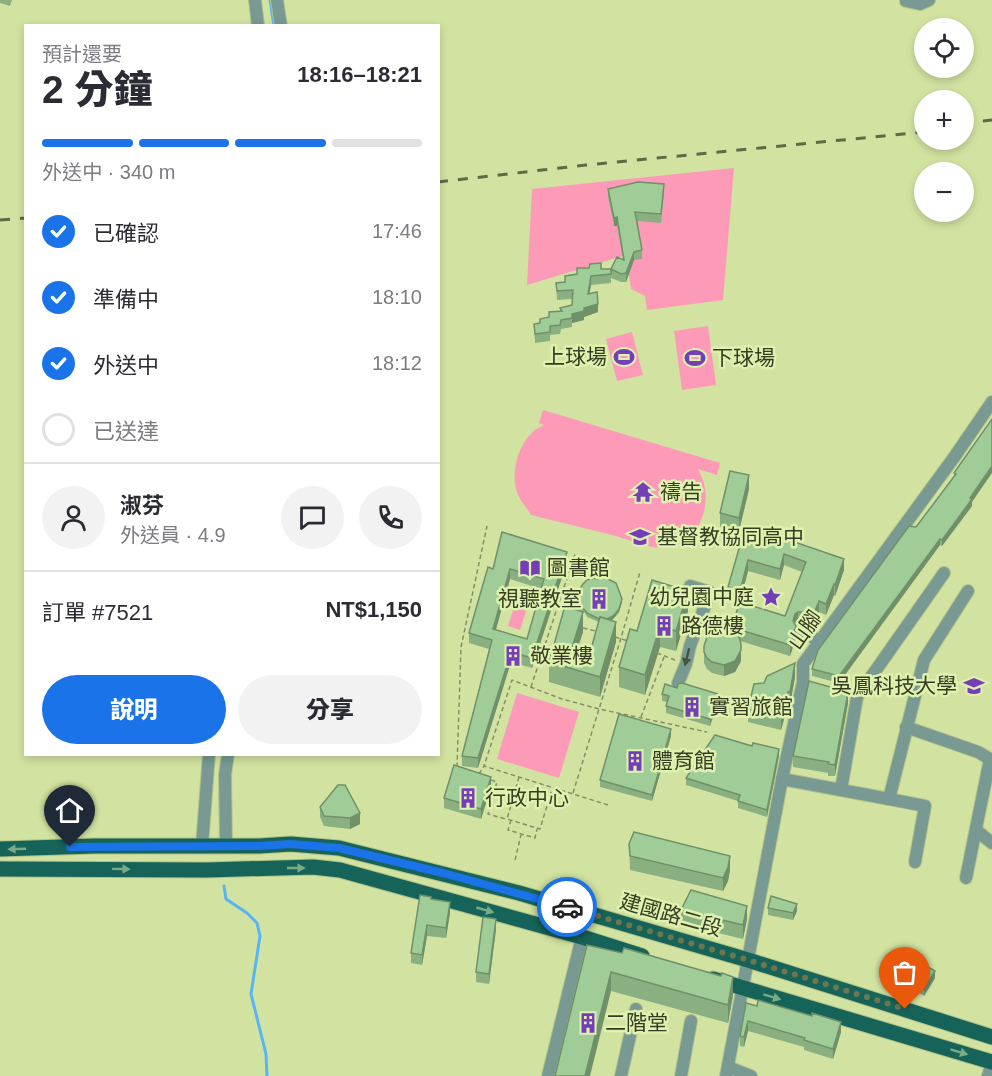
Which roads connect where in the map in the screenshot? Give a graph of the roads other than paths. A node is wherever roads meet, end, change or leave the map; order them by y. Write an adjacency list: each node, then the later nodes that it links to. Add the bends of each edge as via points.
1 (255, 0): 5 (street)
2 (277, 0): 6 (street)
3 (906, 0): 4 (street, via 920,4)
4 (929, 0)
5 (258, 24)
6 (281, 24)
7 (992, 402): 12 (street, 山腳)
8 (944, 573): 18 (street, via 852,696)
9 (690, 586): 13 (street, one-way to 13, via 710,592)
10 (968, 591): 14 (street, via 924,660)
11 (801, 631): 12 (street)
12 (819, 642): 17 (street, 山腳, via 803,664 808,684)
13 (678, 683)
14 (906, 727): 19 (street); 20 (street, via 990,759)
15 (209, 756): 23 (street)
16 (228, 756): 22 (street)
17 (782, 779): 18 (street); 31 (street, 山腳)
18 (840, 790): 19 (street)
19 (889, 799): 25 (street, via 925,806)
20 (975, 830): 21 (street); 27 (street)
21 (992, 843)
22 (226, 845): 23 (main road, 建國路二段); 28 (main road, 建國路二段, via 339,848)
23 (202, 846): 24 (main road, 建國路二段, one-way to 24)
24 (0, 849)
25 (915, 862)
26 (0, 869): 29 (main road, one-way to 29, via 314,867 340,870)
27 (966, 878)
28 (519, 893): 29 (main road); 31 (main road, 建國路二段)
29 (514, 919): 30 (main road)
30 (582, 937): 32 (main road); 40 (street)
31 (748, 960): 34 (street, 山腳); 37 (main road, 建國路二段)
32 (657, 961)
33 (700, 974): 34 (main road)
34 (742, 988): 38 (main road, one-way to 38); 39 (street, 山腳)
35 (636, 1009): 41 (street)
36 (692, 1022): 42 (street)
37 (992, 1037)
38 (992, 1062): 44 (street)
39 (727, 1071): 43 (street)
40 (548, 1076)
41 (621, 1076)
42 (681, 1076)
43 (751, 1076)
44 (988, 1076)

